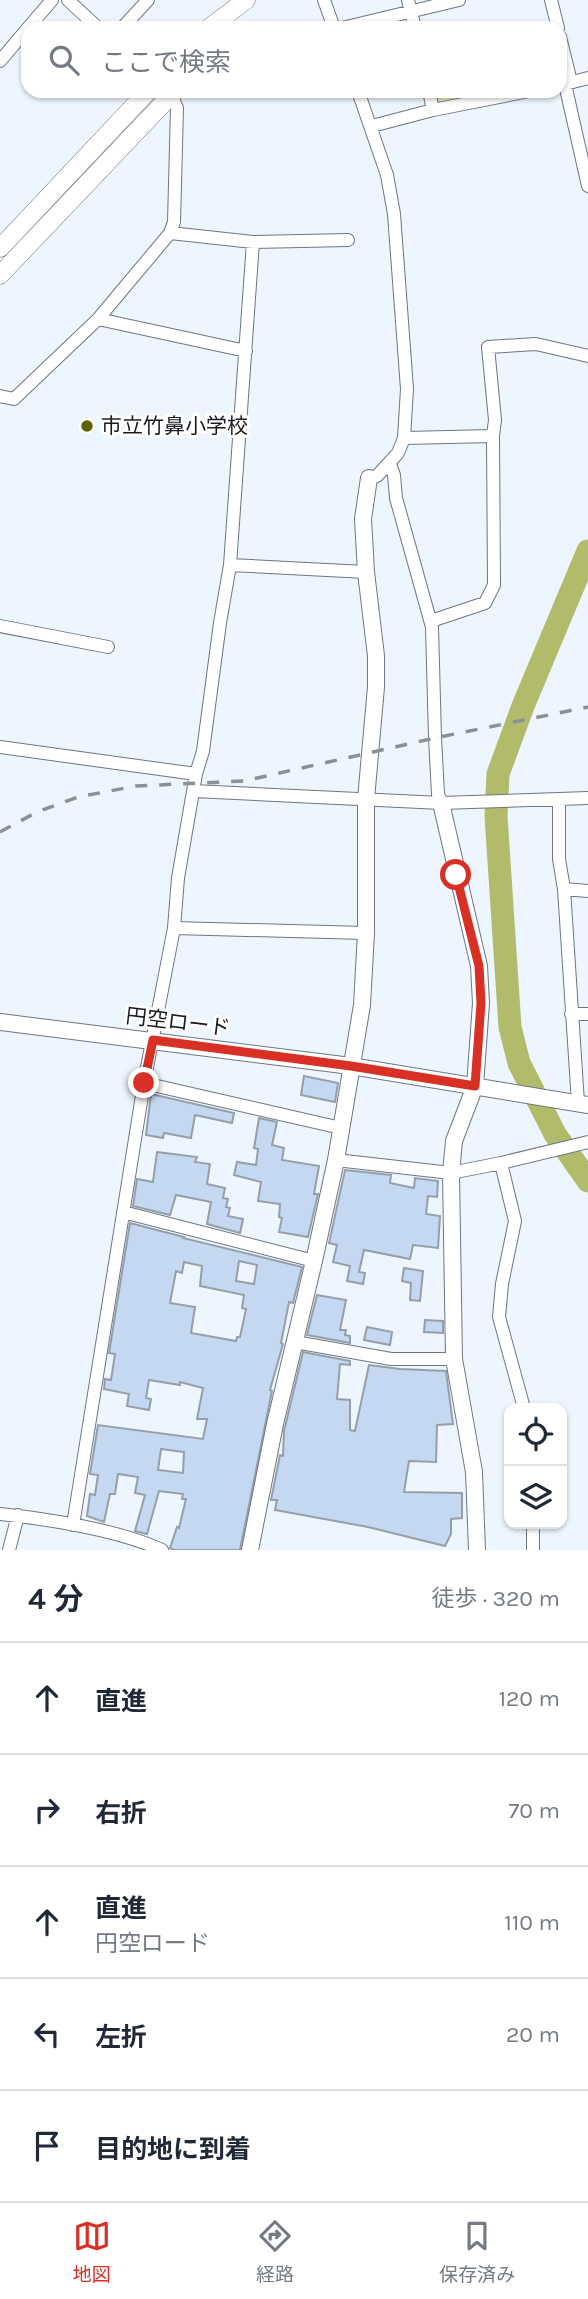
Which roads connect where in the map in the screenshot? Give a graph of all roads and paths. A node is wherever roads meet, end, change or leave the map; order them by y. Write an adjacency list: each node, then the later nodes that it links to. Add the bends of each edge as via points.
1 (52, 0): 9 (street)
2 (68, 0): 10 (street)
3 (148, 0): 11 (street)
4 (324, 0): 14 (street)
5 (459, 0): 8 (street)
6 (551, 0): 16 (street)
7 (241, 4): 12 (main road); 13 (main road)
8 (409, 6): 15 (street)
9 (34, 21)
10 (91, 21)
11 (128, 21)
12 (218, 21)
13 (236, 21)
14 (332, 21)
15 (363, 21)
16 (556, 21)
17 (21, 36): 18 (street)
18 (0, 61)
19 (588, 78): 20 (street)
20 (567, 83)
21 (567, 93): 30 (street)
22 (141, 98): 34 (main road)
23 (165, 98): 35 (main road)
24 (173, 98): 31 (street, via 177,108)
25 (361, 98): 29 (street)
26 (430, 98): 28 (street)
27 (494, 98): 28 (street)
28 (433, 110): 29 (street)
29 (372, 126): 41 (street, via 394,214 407,389)
30 (588, 186)
31 (170, 233): 33 (street); 36 (street)
32 (348, 240): 33 (street)
33 (253, 242): 37 (street)
34 (0, 248)
35 (0, 275)
36 (98, 319): 37 (street); 39 (street, via 14,399)
37 (246, 351): 44 (street)
38 (588, 356): 40 (street, via 536,344 488,347)
39 (0, 396)
40 (493, 436): 41 (street); 46 (street, via 494,584 485,603)
41 (404, 438): 42 (street)
42 (390, 464): 43 (street); 46 (street)
43 (369, 478): 45 (street, via 363,519)
44 (230, 565): 45 (street); 50 (street)
45 (366, 572): 53 (street, via 376,687)
46 (431, 621): 55 (street)
47 (0, 626): 48 (street)
48 (108, 647)
49 (0, 747): 50 (street)
50 (196, 774): 51 (street)
51 (194, 790): 53 (street); 58 (street)
52 (588, 798): 54 (street)
53 (366, 799): 55 (street); 59 (street)
54 (559, 799): 55 (street); 56 (street)
55 (441, 803): 66 (street, via 479,966)
56 (564, 890): 57 (street); 60 (street)
57 (588, 891)
58 (174, 928): 59 (street); 63 (street)
59 (366, 933): 64 (street, via 362,1005)
60 (571, 1014): 61 (street); 67 (street)
61 (588, 1014)
62 (0, 1022): 63 (street, 円空ロード)
63 (153, 1040): 64 (street, 円空ロード); 65 (street)
64 (351, 1066): 66 (street, 円空ロード); 68 (street)
65 (144, 1083): 68 (street); 74 (street)
66 (475, 1086): 67 (street, 円空ロード); 73 (street, via 454,1141)
67 (583, 1104)
68 (341, 1128): 71 (street)
69 (588, 1136): 70 (street)
70 (584, 1143): 72 (street)
71 (336, 1160): 73 (street); 75 (street)
72 (500, 1163): 73 (street); 78 (street, via 515,1221 499,1317)
73 (451, 1173): 77 (street)
74 (123, 1212): 75 (street); 81 (street)
75 (314, 1261): 76 (street)
76 (295, 1342): 77 (street, via 391,1359); 85 (street)
77 (454, 1359): 86 (street, via 474,1472)
78 (523, 1403)
79 (0, 1514): 80 (street)
80 (18, 1516): 81 (street); 83 (street)
81 (73, 1525): 84 (street, via 143,1541)
82 (533, 1529): 87 (street)
83 (9, 1550)
84 (162, 1550)
85 (250, 1550)
86 (477, 1550)
87 (533, 1550)

